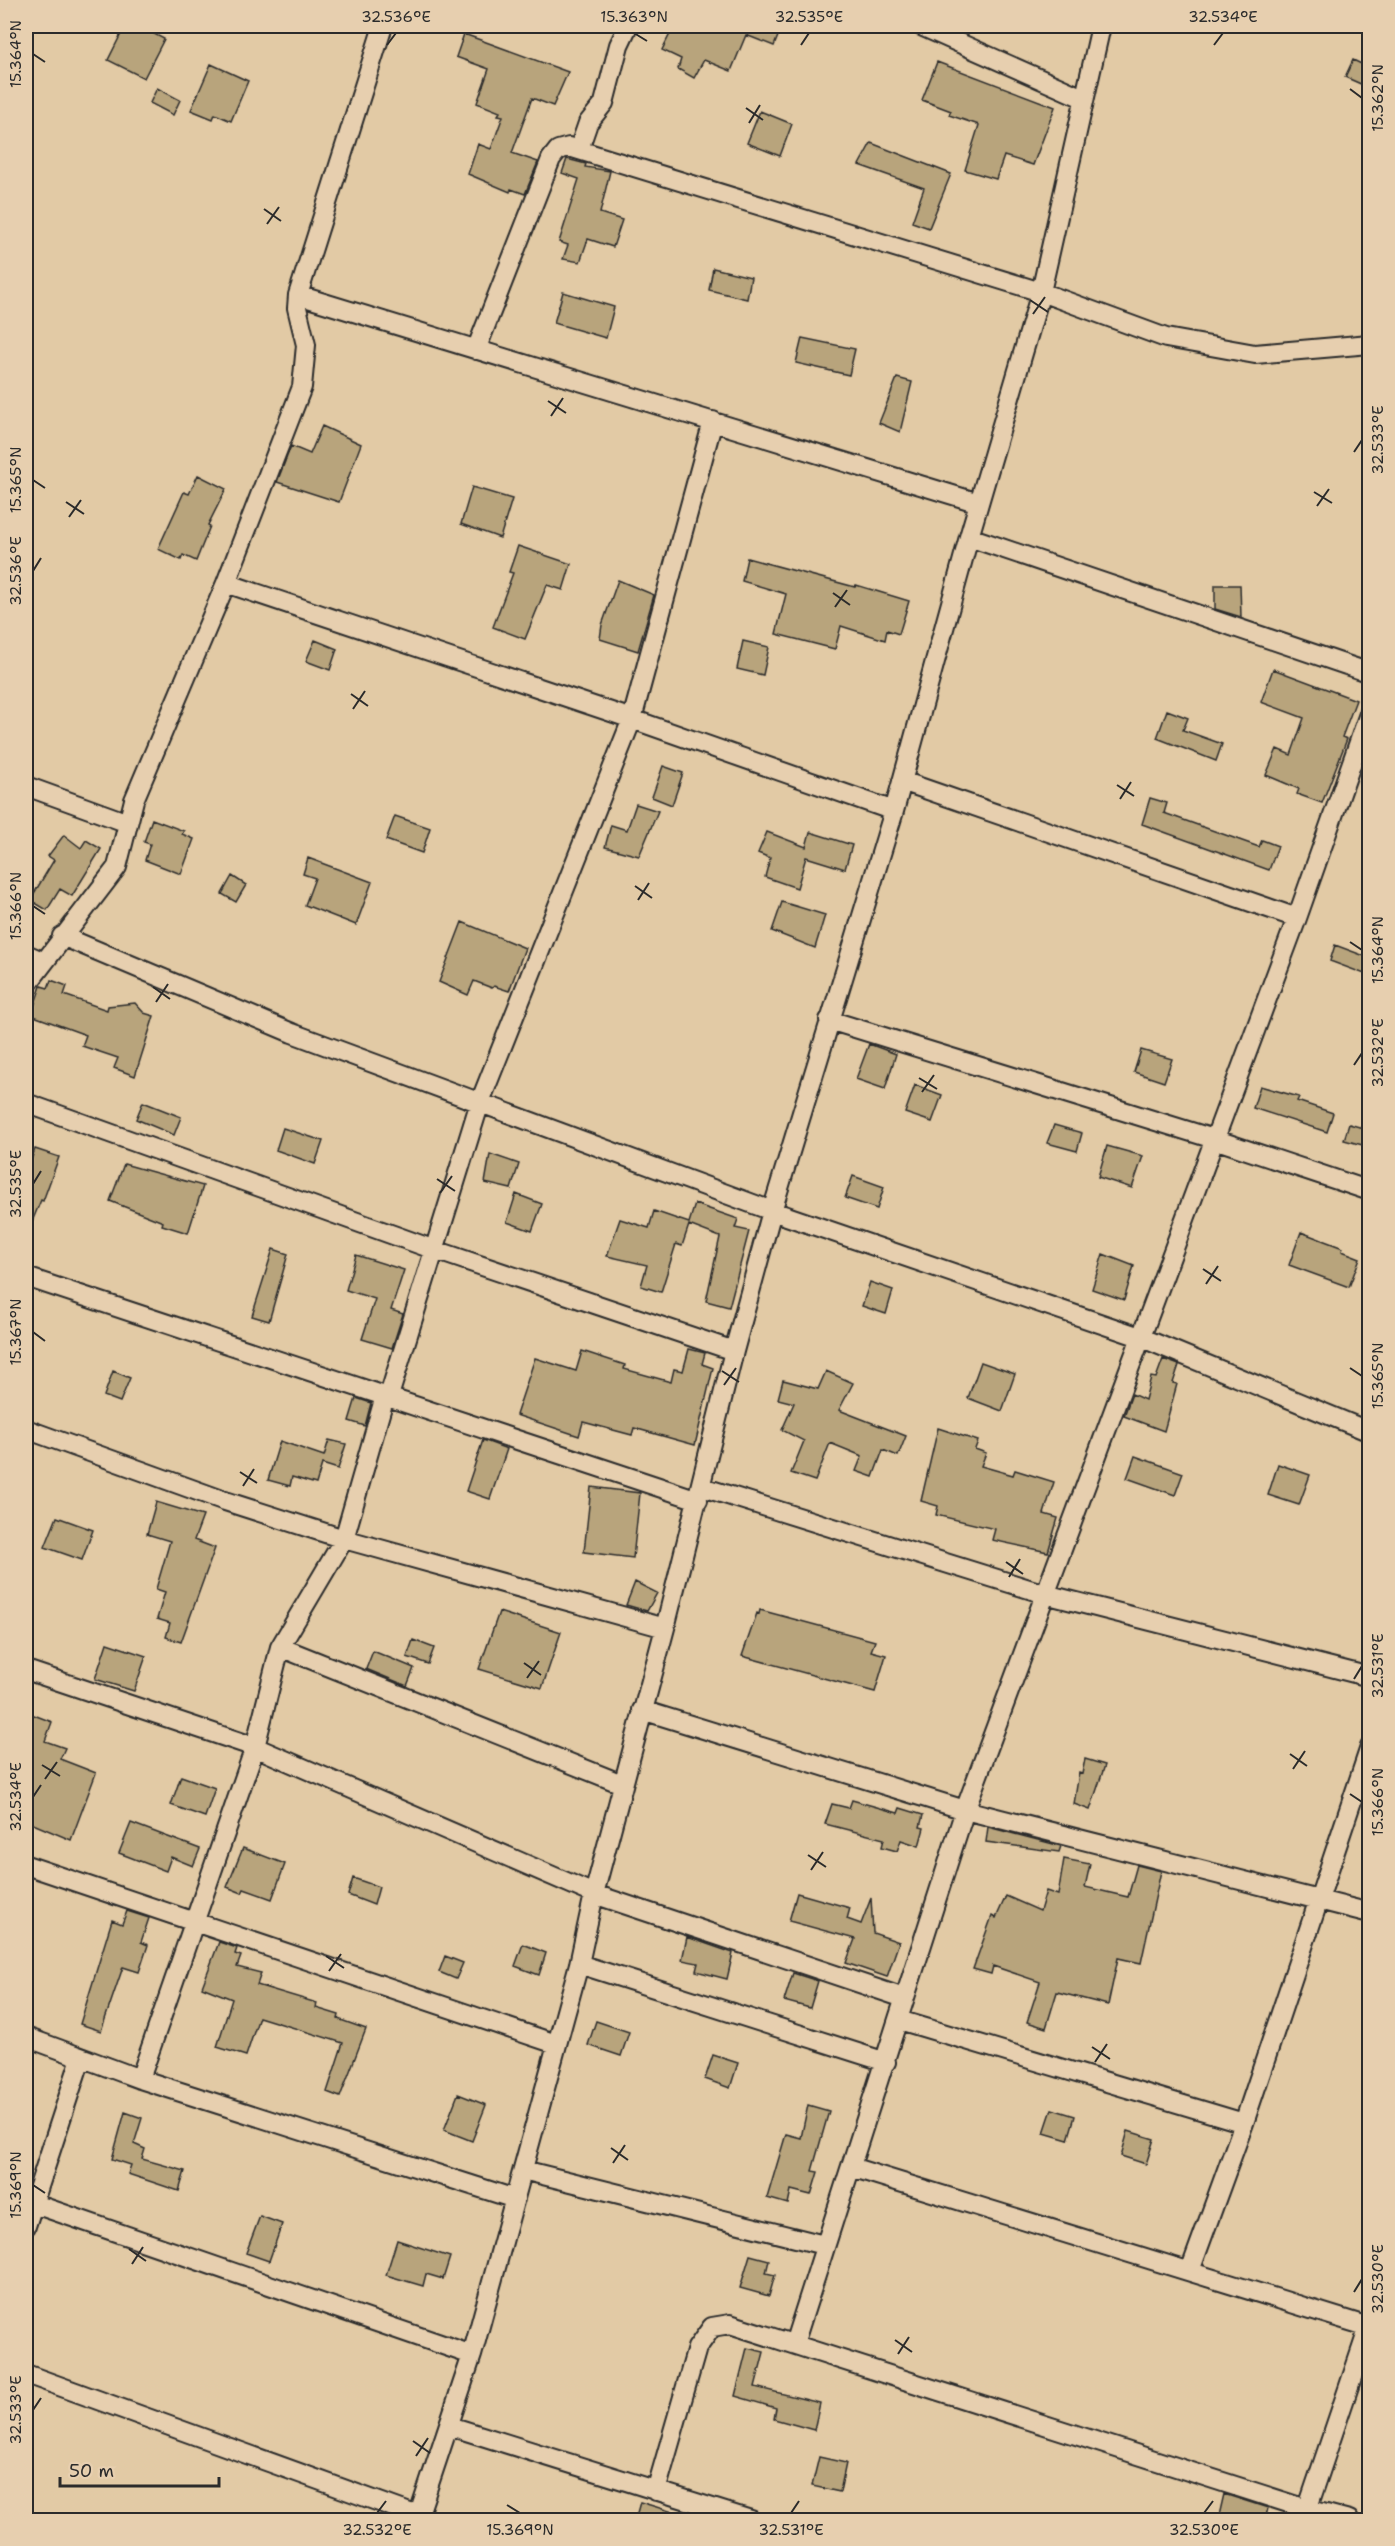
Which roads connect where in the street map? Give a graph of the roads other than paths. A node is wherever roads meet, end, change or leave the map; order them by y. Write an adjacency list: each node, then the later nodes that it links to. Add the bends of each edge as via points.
1 (382, 26): 8 (street)
2 (628, 26): 6 (street, via 604,103 588,123)
3 (921, 26): 5 (street)
4 (1101, 26): 5 (street)
5 (1083, 98): 7 (street)
6 (579, 149): 7 (street); 10 (street, via 558,150 551,159)
7 (1041, 292): 9 (street, via 1166,338 1255,354); 12 (street)
8 (298, 295): 10 (street); 14 (street, via 297,308 306,345 302,387)
9 (1370, 344)
10 (476, 350): 11 (street)
11 (713, 421): 12 (street); 17 (street)
12 (979, 503): 13 (street)
13 (969, 537): 15 (street); 18 (street)
14 (226, 583): 17 (street); 21 (street, via 134,800)
15 (1370, 673)
16 (1370, 711): 22 (street)
17 (632, 719): 20 (street); 27 (street)
18 (902, 781): 20 (street); 22 (street)
19 (26, 786): 21 (street)
20 (894, 811): 26 (street)
21 (128, 823): 23 (street, via 117,867)
22 (1297, 918): 29 (street)
23 (62, 936): 24 (street); 27 (street, via 292,1033)
24 (34, 958): 25 (street)
25 (26, 986)
26 (829, 1020): 29 (street); 31 (street)
27 (480, 1102): 31 (street); 32 (street)
28 (26, 1103): 32 (street)
29 (1215, 1139): 30 (street); 34 (street)
30 (1370, 1191)
31 (772, 1211): 34 (street); 35 (street)
32 (435, 1250): 35 (street); 36 (street)
33 (26, 1277): 36 (street)
34 (1140, 1337): 38 (street); 41 (street)
35 (734, 1351): 39 (street)
36 (387, 1396): 39 (street); 40 (street)
37 (26, 1429): 40 (street)
38 (1370, 1432)
39 (700, 1493): 41 (street); 42 (street)
40 (344, 1539): 42 (street); 43 (street)
41 (1045, 1594): 45 (street); 50 (street)
42 (665, 1628): 46 (street)
43 (280, 1647): 47 (street); 49 (street)
44 (26, 1670): 47 (street)
45 (1370, 1677)
46 (642, 1710): 49 (street); 50 (street)
47 (255, 1747): 52 (street); 55 (street)
48 (1370, 1747): 53 (street)
49 (622, 1784): 52 (street)
50 (965, 1810): 53 (street); 57 (street)
51 (26, 1865): 55 (street)
52 (594, 1894): 56 (street); 57 (street)
53 (1317, 1900): 54 (street); 64 (street)
54 (1370, 1913)
55 (194, 1923): 60 (street); 63 (street)
56 (579, 1964): 60 (street); 62 (street)
57 (904, 1998): 58 (street)
58 (899, 2020): 62 (street); 64 (street)
59 (26, 2037): 61 (street)
60 (556, 2044): 66 (street)
61 (81, 2058): 63 (street); 68 (street)
62 (886, 2062): 65 (street)
63 (140, 2079): 67 (street)
64 (1244, 2123): 71 (street)
65 (851, 2167): 70 (street); 71 (street)
66 (523, 2170): 67 (street); 70 (street)
67 (515, 2199): 74 (street)
68 (29, 2203): 69 (street); 74 (street)
69 (26, 2226)
70 (824, 2244): 73 (street)
71 (1190, 2271): 72 (street)
72 (1369, 2325): 78 (street)
73 (794, 2344): 77 (street, via 730,2324 712,2327 698,2348); 78 (street)
74 (472, 2355): 76 (street)
75 (26, 2374): 79 (street)
76 (450, 2426): 77 (street); 79 (street)
77 (656, 2491): 80 (street)
78 (1305, 2515): 81 (street)
79 (421, 2519)
80 (751, 2520)
81 (1349, 2520)

